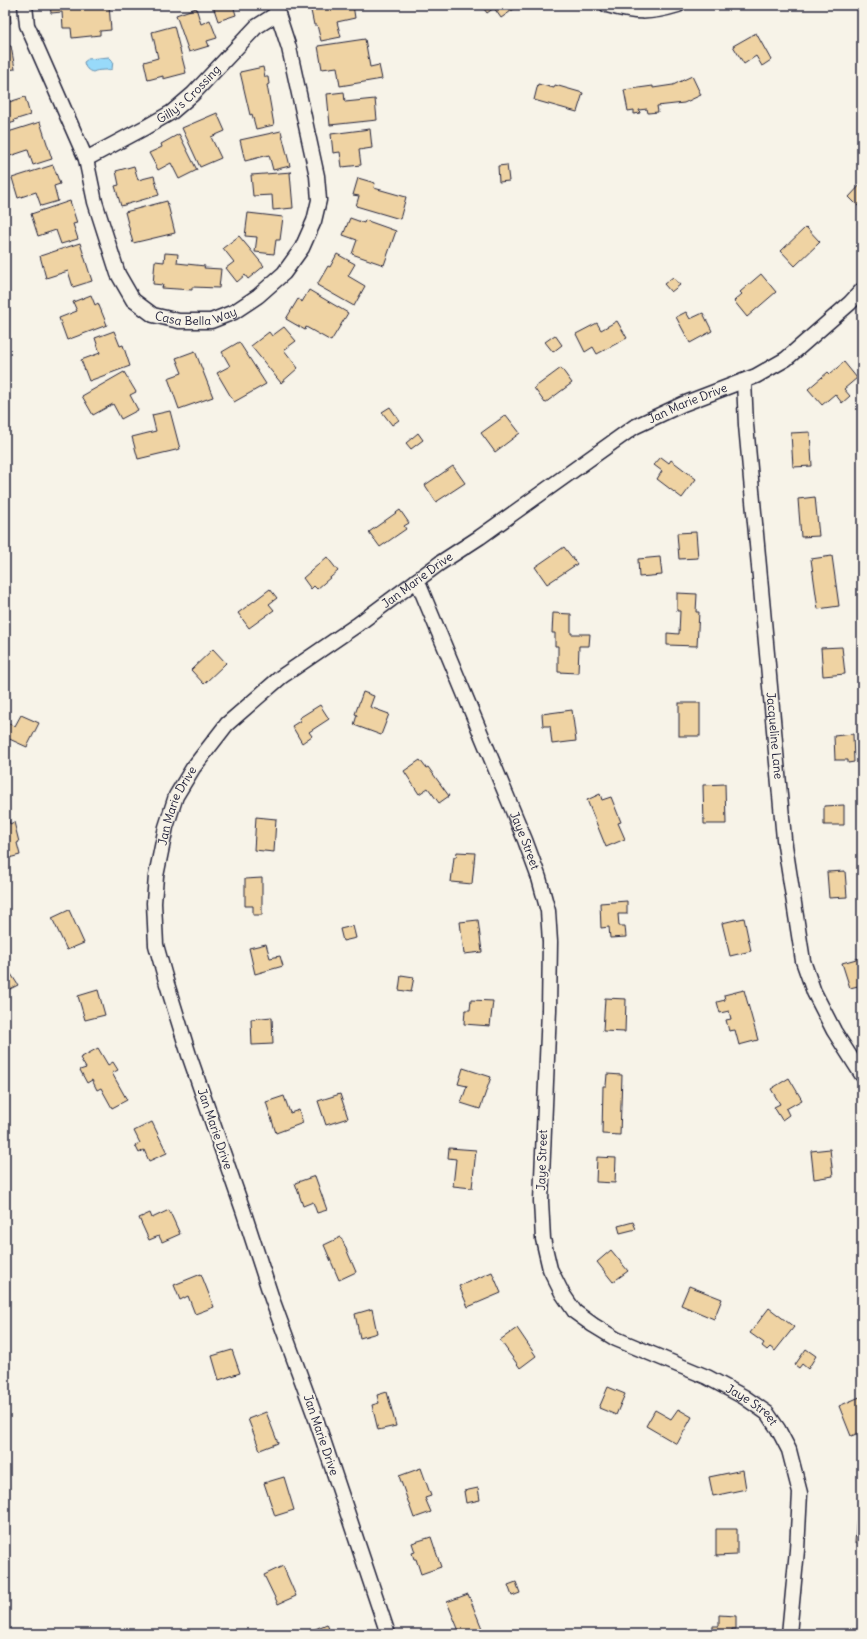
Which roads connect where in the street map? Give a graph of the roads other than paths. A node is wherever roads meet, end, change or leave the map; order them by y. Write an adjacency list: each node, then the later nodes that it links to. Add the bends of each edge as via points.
1 (25, 5): 5 (street, Casa Bella Way, via 26,25)
2 (606, 5): 3 (street, via 632,12 660,11)
3 (678, 5)
4 (276, 9): 5 (street, Gilly's Crossing, via 172,112); 5 (street, Casa Bella Way, via 289,48 320,200 302,248 284,273 258,296 234,312 211,321 179,321 153,315 132,300 118,274 95,202)
5 (86, 159)
6 (862, 290): 7 (street, Jan Marie Drive, via 786,359)
7 (744, 381): 8 (street, Jan Marie Drive, via 683,404 634,427); 9 (street, Jacqueline Lane, via 784,839 803,961 814,992)
8 (417, 580): 10 (street, Jan Marie Drive, via 281,678 227,724 193,768 176,796 160,854 154,903 156,945 169,991); 11 (street, Jaye Street, via 525,840 548,911 549,1010 541,1201 543,1239 550,1269 575,1312 593,1325 616,1339 707,1377 744,1397 771,1418 789,1450 800,1493)
9 (862, 1075)
10 (388, 1634)
11 (789, 1634)

